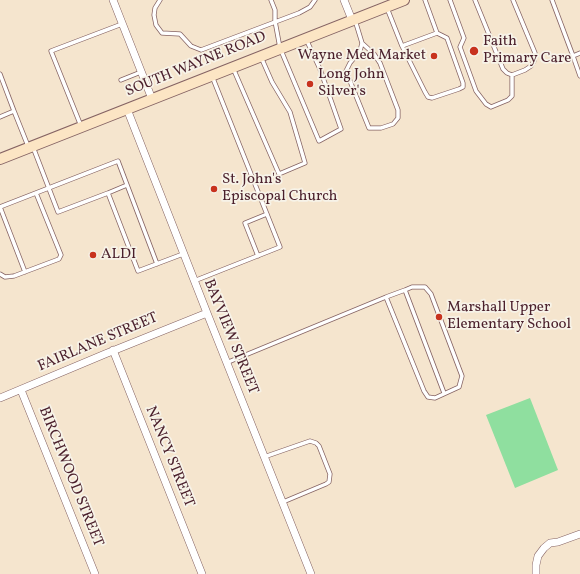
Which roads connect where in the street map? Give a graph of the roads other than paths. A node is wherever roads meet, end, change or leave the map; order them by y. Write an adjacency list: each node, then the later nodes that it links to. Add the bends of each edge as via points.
1 (113, 0): 15 (street)
2 (160, 0): 14 (lane, via 154,8 154,15 156,25 162,33 180,34 191,46 201,50)
3 (271, 0): 14 (lane, via 275,10)
4 (315, 0): 14 (lane, via 310,8)
5 (344, 0): 13 (street)
6 (425, 0): 16 (lane)
7 (450, 0): 27 (lane, via 464,38 460,47 476,90 486,104 491,107 512,96)
8 (475, 0): 27 (lane, via 502,69)
9 (513, 0): 27 (lane, via 535,53 530,66)
10 (552, 0): 23 (lane)
11 (400, 1): 12 (main road, SOUTH WAYNE ROAD)
12 (387, 7): 13 (main road, SOUTH WAYNE ROAD); 19 (lane)
13 (353, 20): 17 (main road, SOUTH WAYNE ROAD); 18 (lane)
14 (275, 21): 20 (lane)
15 (122, 24): 25 (street); 35 (lane, via 51,51)
16 (438, 33): 19 (lane); 19 (lane, via 447,38 463,83 459,89 428,97)
17 (306, 38): 20 (main road, SOUTH WAYNE ROAD); 20 (lane, via 341,129 319,141)
18 (362, 43): 18 (lane, via 360,51 346,71 369,128 381,128 393,124 398,118 398,110 380,64)
19 (402, 46)
20 (280, 48): 22 (main road, SOUTH WAYNE ROAD)
21 (580, 53): 23 (lane)
22 (261, 56): 24 (main road, SOUTH WAYNE ROAD); 24 (lane, via 272,82 290,112 305,163 279,174)
23 (573, 56): 29 (lane)
24 (233, 67): 28 (main road, SOUTH WAYNE ROAD)
25 (141, 72): 30 (lane); 31 (street)
26 (0, 74): 33 (lane)
27 (512, 74)
28 (212, 75): 31 (main road, SOUTH WAYNE ROAD); 43 (lane)
29 (580, 76)
30 (122, 80)
31 (152, 99): 32 (main road, SOUTH WAYNE ROAD)
32 (127, 109): 35 (main road, SOUTH WAYNE ROAD); 44 (street, BAYVIEW STREET)
33 (14, 111): 34 (lane); 36 (lane)
34 (0, 116)
35 (81, 127): 36 (main road, SOUTH WAYNE ROAD)
36 (31, 147): 37 (main road, SOUTH WAYNE ROAD); 39 (lane)
37 (0, 159)
38 (127, 185): 39 (lane, via 118,161); 41 (lane); 46 (lane)
39 (49, 188): 40 (lane); 41 (lane, via 58,212)
40 (36, 192): 42 (lane); 47 (lane, via 60,255 59,259)
41 (108, 193): 46 (lane, via 138,271)
42 (0, 206): 47 (lane)
43 (267, 214): 45 (lane, via 280,247); 45 (lane, via 245,223)
44 (183, 254): 46 (lane); 49 (street, BAYVIEW STREET)
45 (258, 256): 49 (lane)
46 (157, 264)
47 (25, 272): 48 (lane, via 5,277)
48 (0, 274)
49 (194, 281): 52 (street, BAYVIEW STREET)
50 (405, 290): 51 (lane); 56 (lane); 56 (lane, via 425,287 431,294 462,376 459,387)
51 (386, 297): 54 (lane); 56 (lane, via 424,391 428,396 435,398)
52 (207, 313): 53 (street, FAIRLANE STREET); 54 (street, BAYVIEW STREET)
53 (113, 350): 55 (street, FAIRLANE STREET); 62 (street, NANCY STREET)
54 (226, 363): 58 (street, BAYVIEW STREET)
55 (21, 390): 57 (street, FAIRLANE STREET); 61 (street, BIRCHWOOD STREET)
56 (444, 394)
57 (0, 398)
58 (264, 457): 59 (street, BAYVIEW STREET); 59 (lane, via 310,441 319,446 330,474 329,482)
59 (282, 502): 63 (street, BAYVIEW STREET)
60 (580, 534): 64 (street, via 550,543 540,553)
61 (95, 574)
62 (202, 574)
63 (311, 574)
64 (536, 574)

